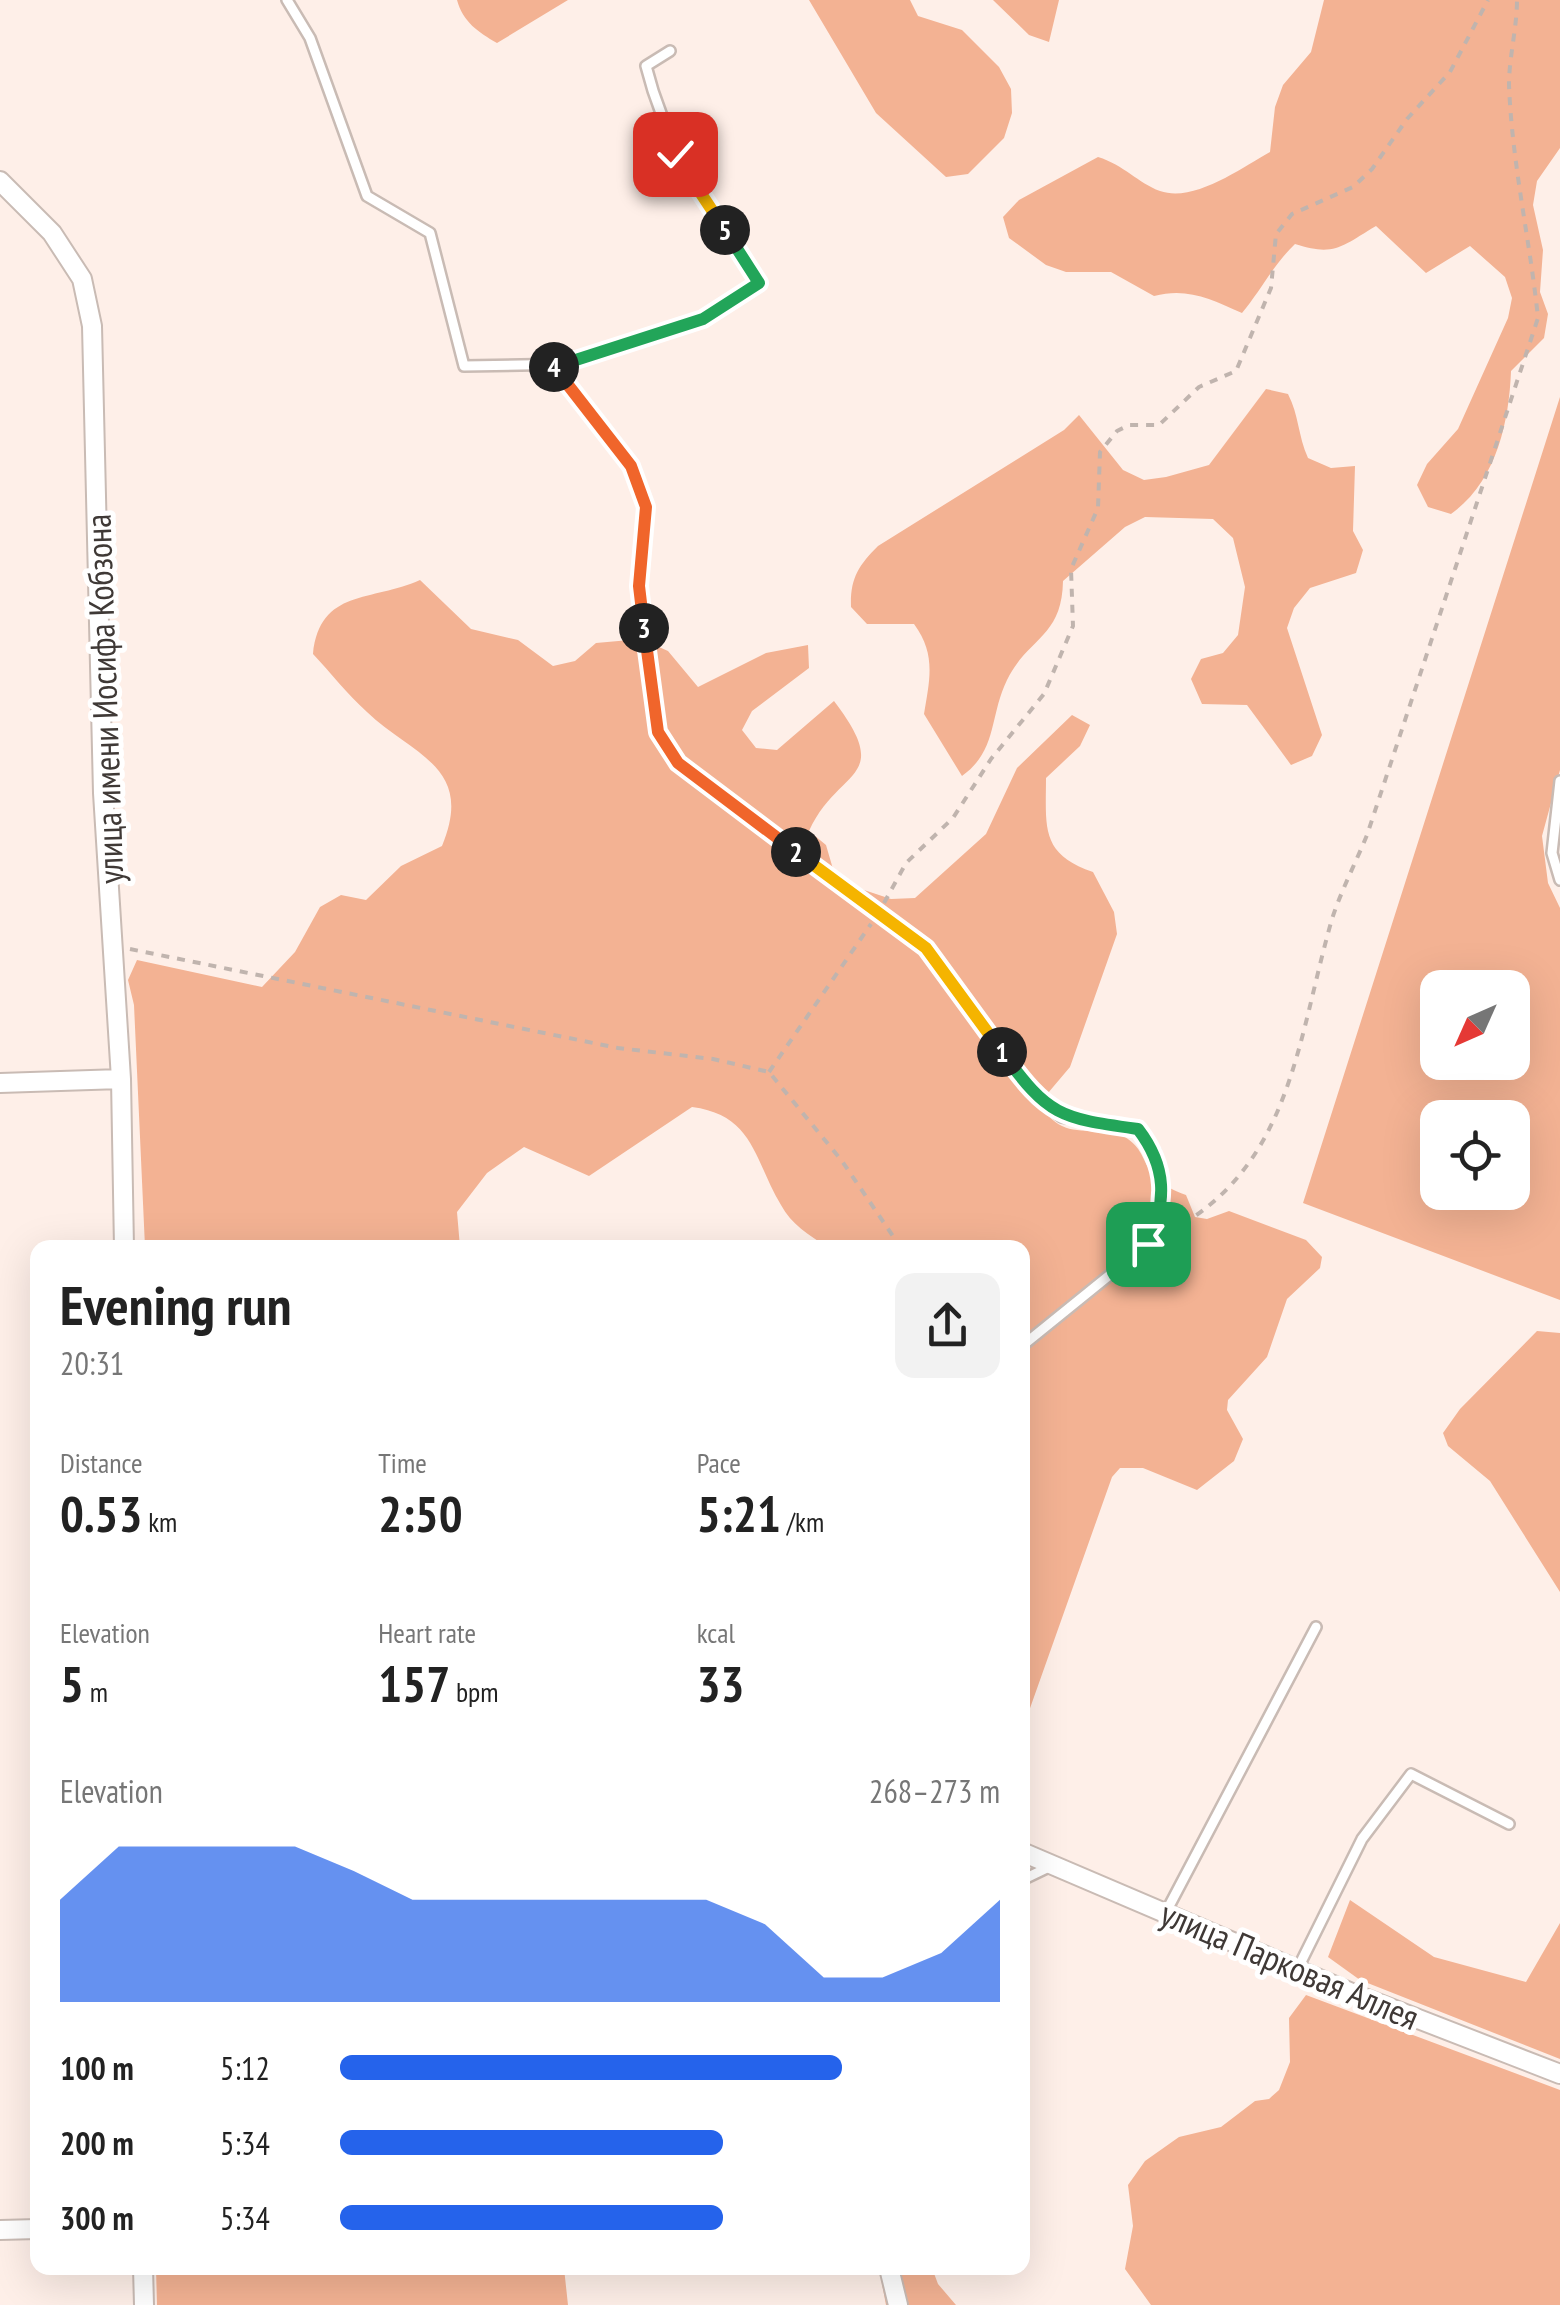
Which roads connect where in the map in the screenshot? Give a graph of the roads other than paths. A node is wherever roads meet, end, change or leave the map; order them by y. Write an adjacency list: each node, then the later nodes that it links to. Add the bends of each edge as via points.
1 (287, 0): 4 (lane, via 310,38 367,196 430,233 464,366)
2 (670, 51): 4 (lane, via 646,66 654,100 675,154 759,283 703,319 572,364)
3 (0, 181): 7 (street, улица имени Иосифа Кобзона, via 52,232 82,279 92,326 103,792)
4 (552, 364): 10 (lane, via 631,466 646,507 639,586 658,732 678,763 926,948 1036,1098 1062,1117 1138,1129 1155,1152 1162,1212 1148,1244)
5 (1560, 781): 6 (lane, via 1552,853)
6 (1560, 880)
7 (121, 1080): 8 (street); 9 (street, улица имени Иосифа Кобзона)
8 (0, 1083)
9 (124, 1240)
10 (1030, 1340)
11 (1316, 1627): 16 (lane)
12 (1509, 1824): 17 (lane, via 1411,1774 1362,1839)
13 (1030, 1856): 14 (street, улица Парковая Аллея)
14 (1049, 1867): 15 (lane); 16 (street, улица Парковая Аллея)
15 (1030, 1876)
16 (1166, 1912): 17 (street, улица Парковая Аллея)
17 (1297, 1970): 18 (street, улица Парковая Аллея)
18 (1560, 2074)
19 (30, 2229): 20 (street)
20 (0, 2230)
21 (143, 2275): 23 (street)
22 (892, 2275): 24 (street)
23 (144, 2305)
24 (898, 2305)

